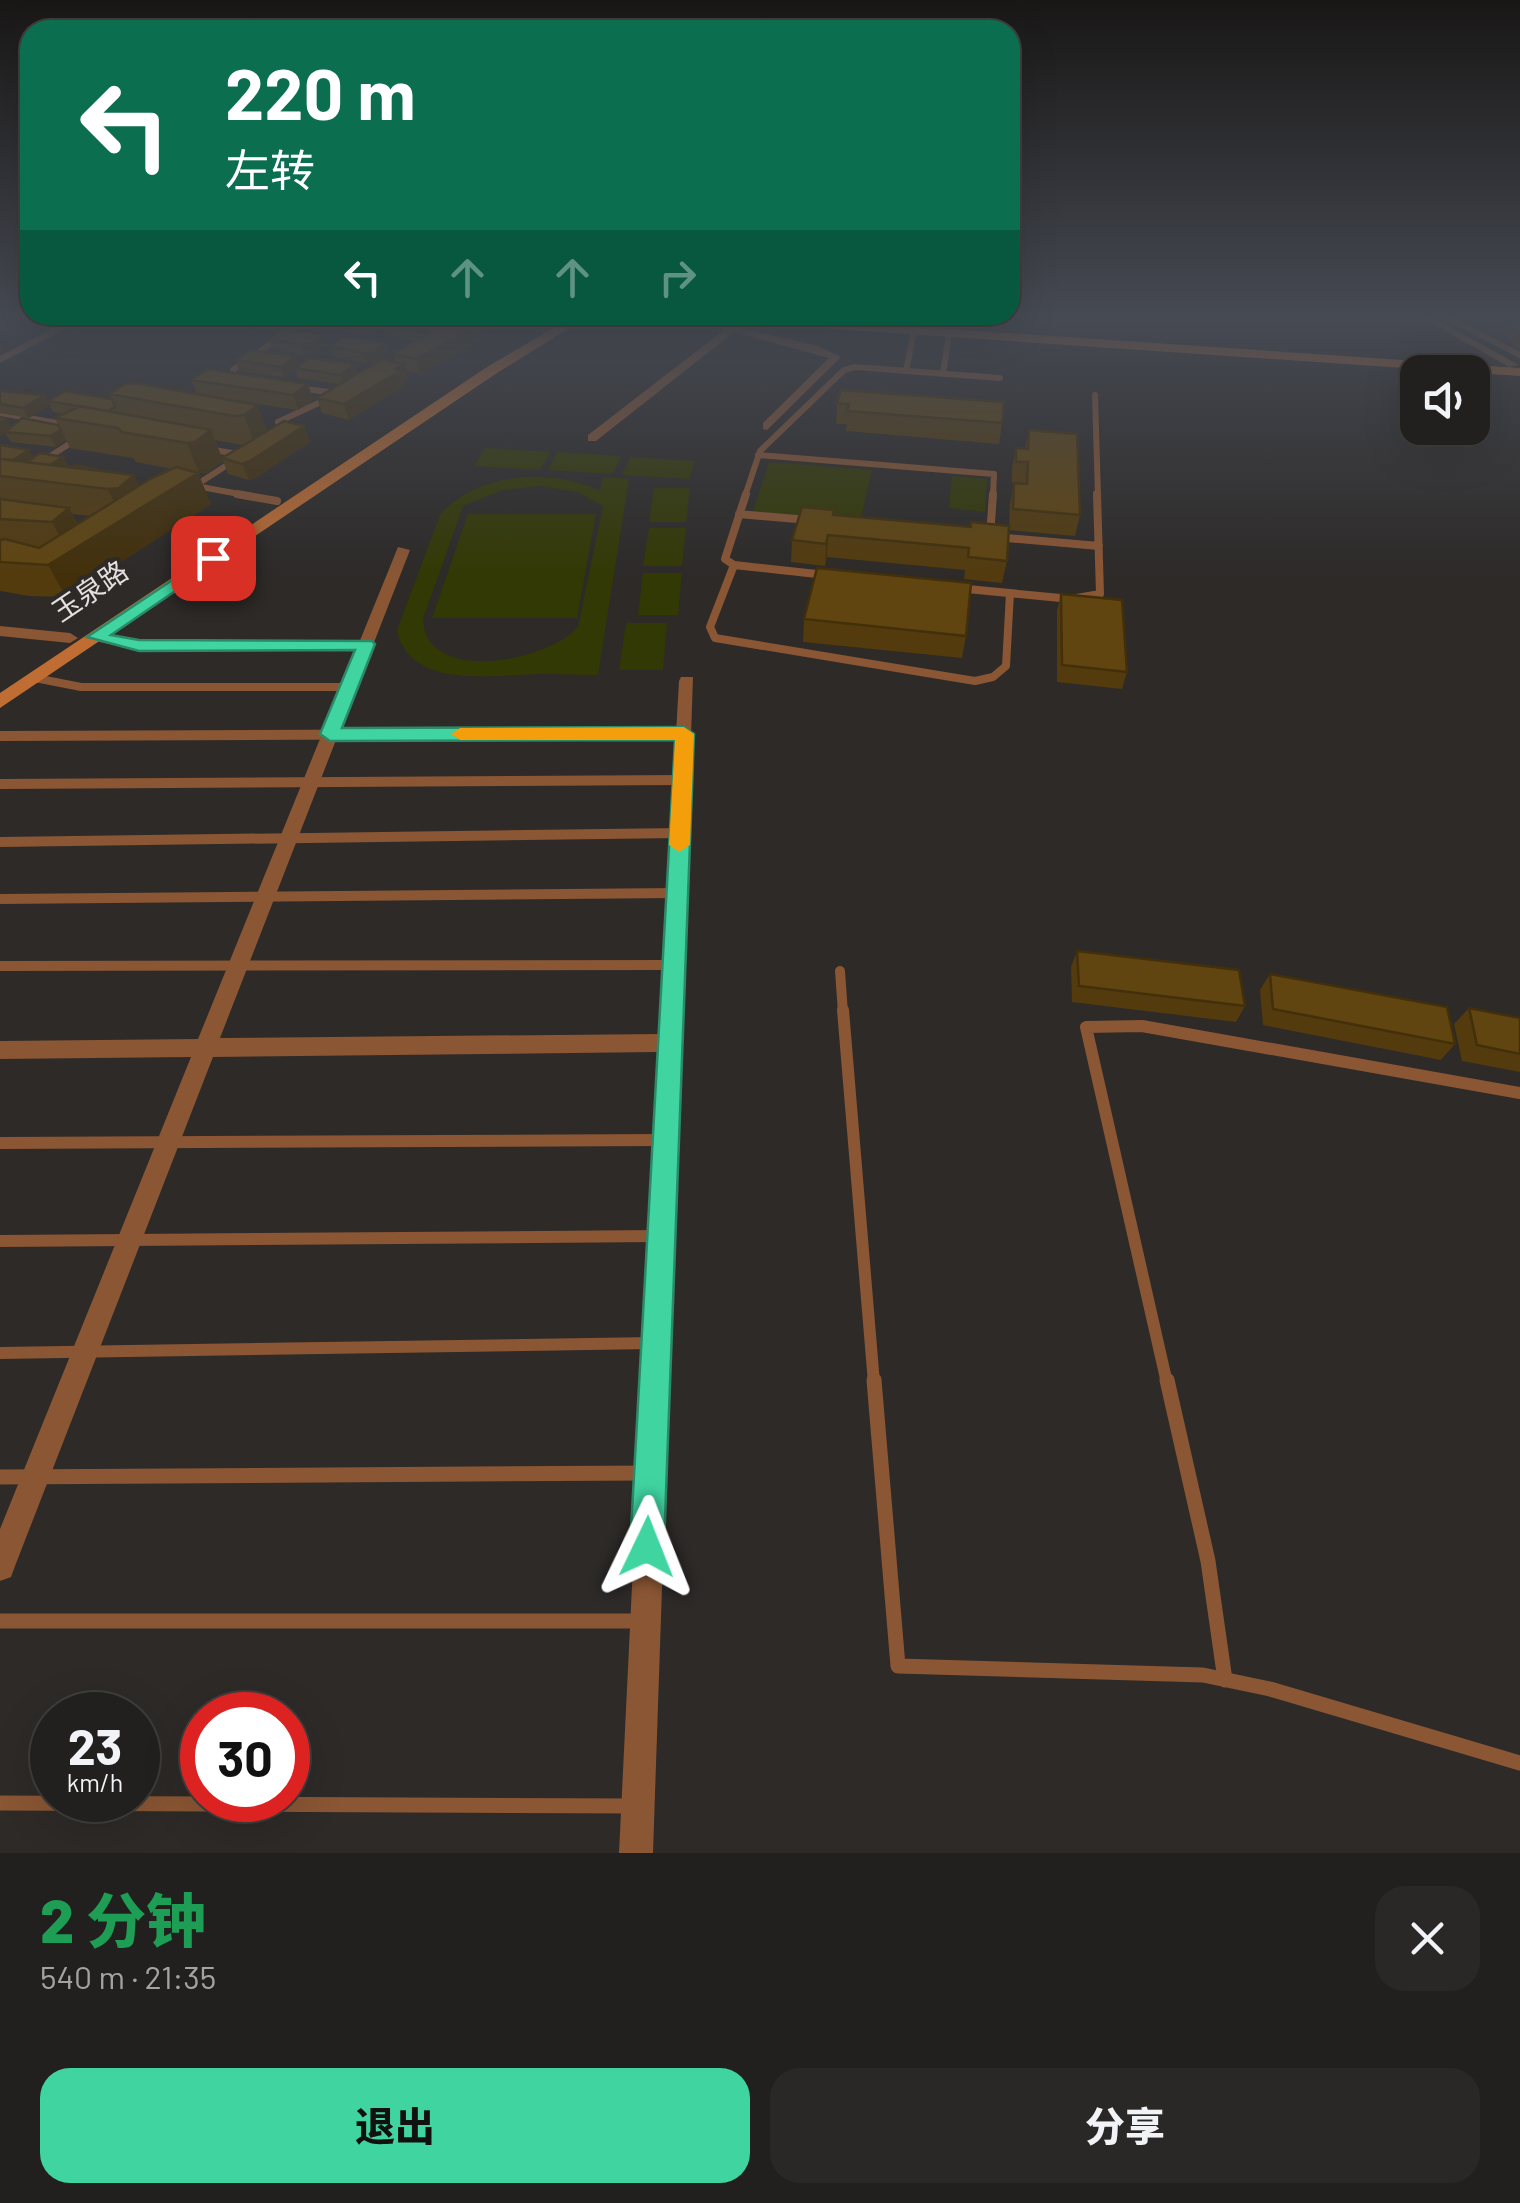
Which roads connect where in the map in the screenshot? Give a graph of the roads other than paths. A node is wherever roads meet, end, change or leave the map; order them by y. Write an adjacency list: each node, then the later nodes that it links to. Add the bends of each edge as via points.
1 (316, 403): 9 (lane)
2 (424, 403): 19 (street, 玉泉路)
3 (442, 403): 31 (street, 玉泉路)
4 (634, 403): 13 (street)
5 (790, 403): 11 (street)
6 (810, 403): 15 (lane)
7 (1095, 403): 24 (lane)
8 (0, 413): 10 (lane)
9 (278, 422)
10 (74, 426)
11 (767, 426)
12 (93, 429): 16 (lane)
13 (592, 438)
14 (202, 448): 17 (lane, via 238,458)
15 (758, 455): 20 (lane); 23 (lane, via 994,474)
16 (33, 467)
17 (196, 486): 18 (lane); 19 (lane)
18 (178, 494)
19 (276, 501): 32 (street, 玉泉路)
20 (738, 514): 21 (lane); 26 (lane, via 725,559)
21 (828, 522)
22 (972, 535): 23 (lane)
23 (990, 536): 24 (lane)
24 (1099, 546): 29 (lane, via 1100,594 1080,599)
25 (403, 550): 33 (street)
26 (734, 566): 27 (lane); 29 (lane, via 710,628 714,638 975,680 1006,666)
27 (833, 575)
28 (951, 587): 29 (lane)
29 (1010, 593)
30 (0, 631): 32 (street)
31 (96, 637): 33 (lane, via 139,646); 34 (street, 玉泉路)
32 (70, 638): 36 (street, 玉泉路)
33 (366, 644): 37 (street)
34 (35, 678): 37 (lane, via 81,687); 38 (street, 玉泉路)
35 (687, 681): 40 (street)
36 (0, 684)
37 (349, 687): 39 (street)
38 (0, 702)
39 (330, 734): 40 (lane); 41 (lane); 43 (street)
40 (684, 734): 42 (street)
41 (0, 736)
42 (683, 780): 43 (lane); 45 (street)
43 (311, 782): 44 (lane); 46 (street)
44 (0, 784)
45 (680, 833): 46 (lane); 48 (street)
46 (289, 838): 47 (lane); 49 (street)
47 (0, 842)
48 (677, 893): 49 (lane); 51 (street)
49 (266, 897): 50 (lane); 53 (street)
50 (0, 899)
51 (673, 965): 53 (lane); 55 (street)
52 (0, 966): 53 (lane)
53 (238, 966): 56 (street)
54 (840, 970): 74 (lane, via 898,1666)
55 (669, 1043): 56 (street); 59 (street)
56 (206, 1048): 57 (street); 60 (street)
57 (0, 1050)
58 (1520, 1093): 74 (lane, via 1142,1026 1086,1027 1208,1561)
59 (664, 1140): 60 (lane); 62 (street)
60 (168, 1142): 61 (lane); 63 (street)
61 (0, 1143)
62 (660, 1236): 63 (lane); 65 (street)
63 (130, 1240): 64 (lane); 66 (street)
64 (0, 1241)
65 (655, 1344): 66 (lane); 68 (street)
66 (85, 1352): 67 (lane); 69 (street)
67 (0, 1353)
68 (650, 1473): 69 (lane); 73 (street)
69 (36, 1476): 70 (lane); 71 (street)
70 (0, 1477)
71 (0, 1566)
72 (0, 1621): 73 (lane)
73 (644, 1621): 77 (street)
74 (1225, 1680): 75 (lane)
75 (1520, 1762)
76 (0, 1803): 77 (lane)
77 (638, 1806): 78 (street)
78 (636, 1853)

